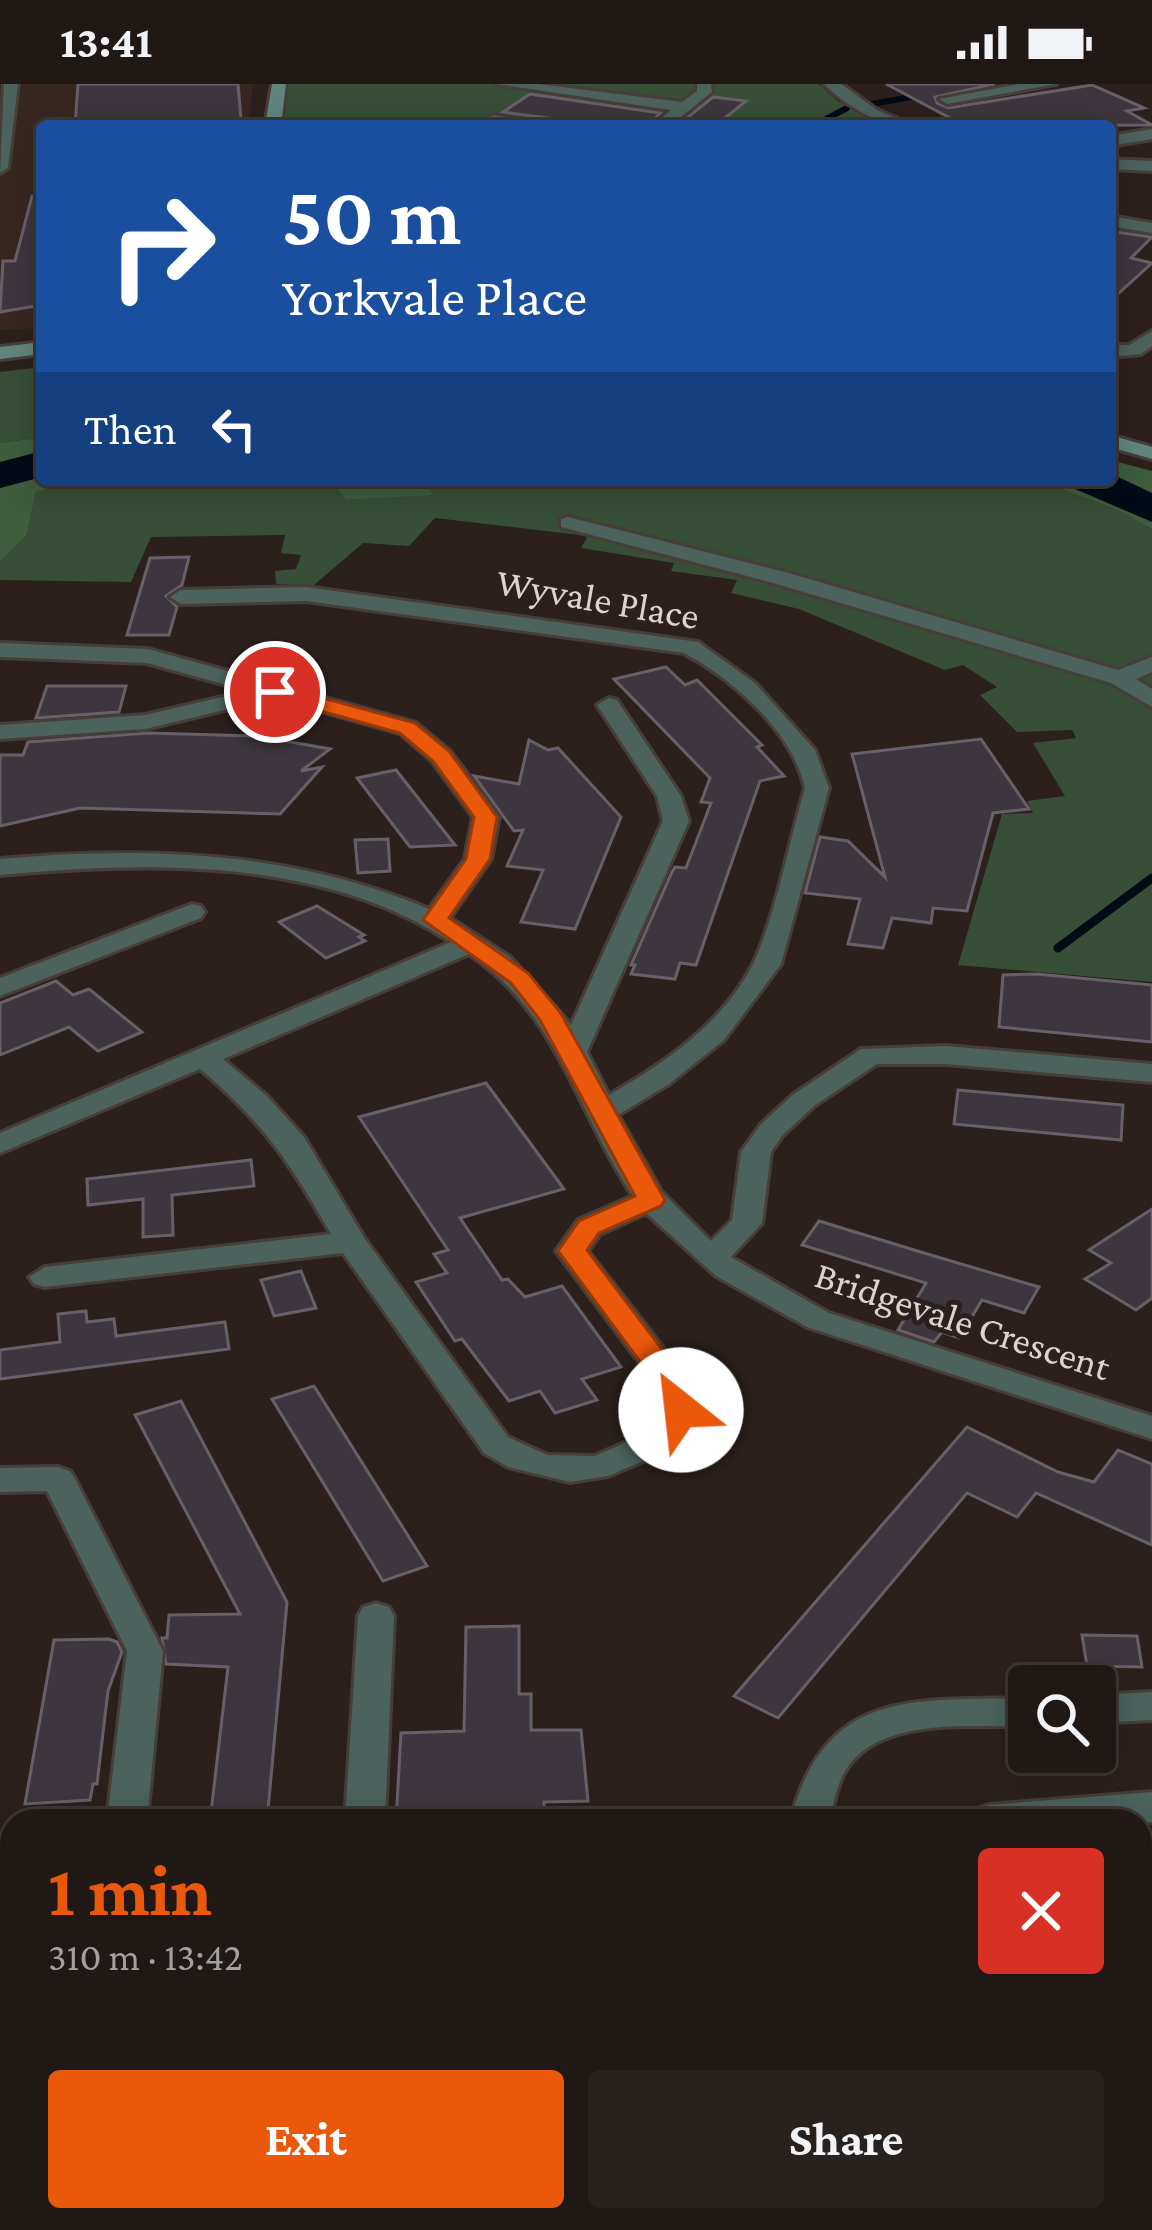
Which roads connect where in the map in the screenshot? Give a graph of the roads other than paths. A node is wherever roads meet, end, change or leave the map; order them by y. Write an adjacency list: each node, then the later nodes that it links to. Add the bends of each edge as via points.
1 (11, 84): 18 (street)
2 (265, 84): 10 (street)
3 (279, 84): 11 (street)
4 (503, 84): 9 (street)
5 (704, 84): 9 (street, via 705,92)
6 (831, 84): 13 (street)
7 (1049, 84): 8 (street)
8 (946, 99)
9 (683, 107): 12 (street)
10 (260, 120)
11 (273, 120)
12 (667, 120)
13 (893, 120)
14 (1152, 134): 15 (street)
15 (1116, 140)
16 (1116, 164): 17 (street)
17 (1152, 166)
18 (0, 168)
19 (1116, 222): 20 (street)
20 (1152, 228)
21 (1152, 337): 23 (street)
22 (36, 349): 24 (street)
23 (1116, 351)
24 (0, 353)
25 (36, 361): 26 (street)
26 (0, 364)
27 (1116, 424): 28 (street)
28 (1152, 433)
29 (1116, 443): 30 (street)
30 (1152, 453)
31 (568, 524): 35 (street)
32 (181, 597): 48 (street, Wyvale Place, via 306,593 690,647 716,661 800,742 817,788 767,964 714,1034)
33 (0, 650): 36 (street, via 129,652)
34 (1152, 664): 35 (street)
35 (1119, 678): 37 (street)
36 (275, 692): 39 (street, via 145,722); 42 (street, via 408,728 474,797 486,817 478,859)
37 (1152, 700)
38 (609, 705): 45 (street, via 669,796 676,821)
39 (0, 732)
40 (0, 867): 42 (street, Bridgevale Crescent, via 190,860 342,888)
41 (192, 912): 44 (street)
42 (435, 920): 43 (street, Bridgevale Crescent)
43 (474, 942): 45 (street, Bridgevale Crescent, via 520,978); 46 (street)
44 (0, 988)
45 (572, 1054): 48 (street, Bridgevale Crescent)
46 (204, 1058): 49 (street); 51 (street, via 279,1126)
47 (1152, 1073): 52 (street, via 871,1055 804,1100 755,1152 747,1223)
48 (603, 1111): 50 (street, Bridgevale Crescent)
49 (0, 1144)
50 (651, 1200): 51 (street, via 589,1227 572,1251 679,1392 681,1410 647,1447 580,1470 545,1471 496,1445); 52 (street, Bridgevale Crescent)
51 (351, 1242): 53 (street)
52 (714, 1256): 54 (street, Bridgevale Crescent, via 767,1296 818,1320)
53 (44, 1277)
54 (1152, 1428)
55 (0, 1480): 60 (street, via 58,1479 145,1651)
56 (376, 1616): 61 (street)
57 (1152, 1706): 58 (street)
58 (1116, 1708)
59 (1008, 1713): 62 (street, via 870,1731 833,1759)
60 (128, 1809)
61 (366, 1809)
62 (814, 1809)

